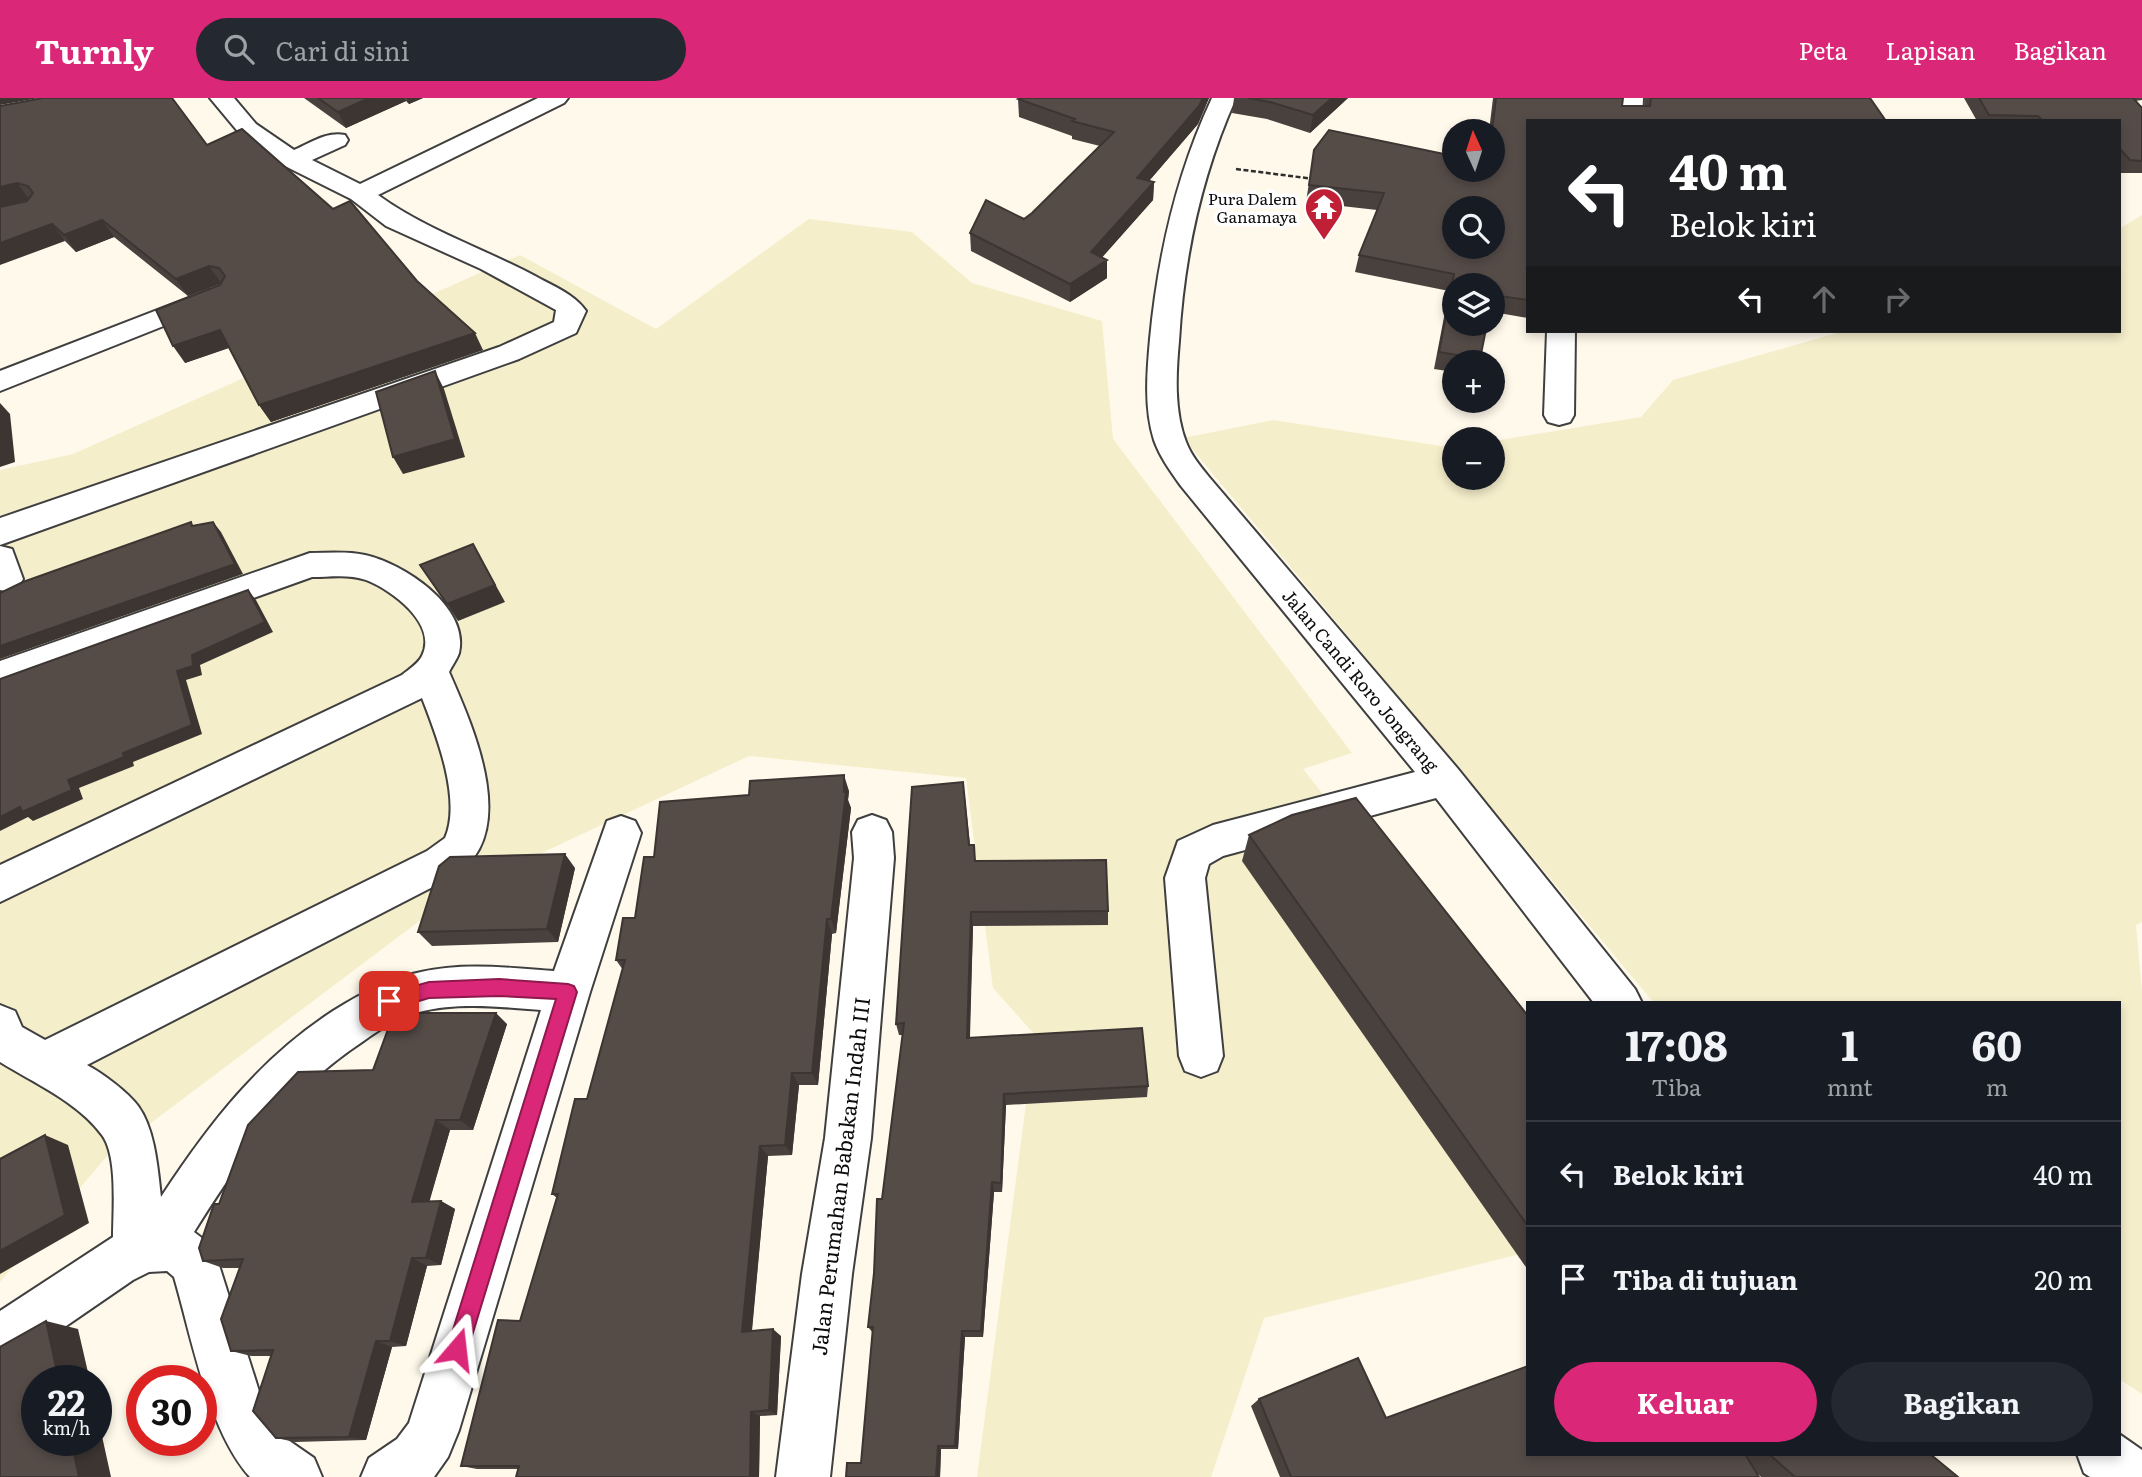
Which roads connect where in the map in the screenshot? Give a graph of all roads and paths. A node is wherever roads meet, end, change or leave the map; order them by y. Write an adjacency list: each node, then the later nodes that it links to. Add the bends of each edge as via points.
1 (222, 98): 7 (street, via 248,129)
2 (556, 98): 10 (street)
3 (1224, 98): 8 (street, Jalan Candi Roro Jongrang)
4 (1631, 98): 5 (street)
5 (1630, 119)
6 (336, 140): 7 (street)
7 (292, 160): 10 (street)
8 (1197, 165): 9 (path); 18 (street, Jalan Candi Roro Jongrang, via 1184,205 1164,335 1163,400 1170,440 1209,498)
9 (1317, 180)
10 (360, 194): 15 (street, via 395,220 491,263 566,304 572,311 566,327 509,353 115,488)
11 (220, 294): 13 (street)
12 (1561, 333): 14 (street)
13 (0, 382)
14 (1559, 415)
15 (0, 533)
16 (432, 674): 17 (street, via 443,653 443,630 423,604 379,572 342,564 310,565); 21 (street); 26 (street, via 465,768 470,805 466,836 458,852)
17 (0, 676)
18 (1444, 780): 23 (street, Jalan Candi Roro Jongrang); 25 (street, via 1213,842 1192,853 1185,878)
19 (872, 832): 32 (street, Jalan Perumahan Babakan Indah III, via 874,858 848,1138)
20 (621, 833): 22 (street)
21 (0, 884)
22 (568, 992): 27 (street, via 429,990 389,1001 342,1029 259,1099); 31 (street, via 433,1430 416,1461)
23 (1618, 1001)
24 (1, 1036): 26 (street)
25 (1200, 1056)
26 (43, 1064): 27 (street, via 84,1088 122,1122 134,1159)
27 (147, 1249): 28 (street, via 116,1262); 30 (street, via 183,1251 194,1262 241,1416 264,1455)
28 (0, 1341)
29 (2106, 1456): 33 (street)
30 (295, 1477)
31 (388, 1477)
32 (803, 1477)
33 (2133, 1477)

